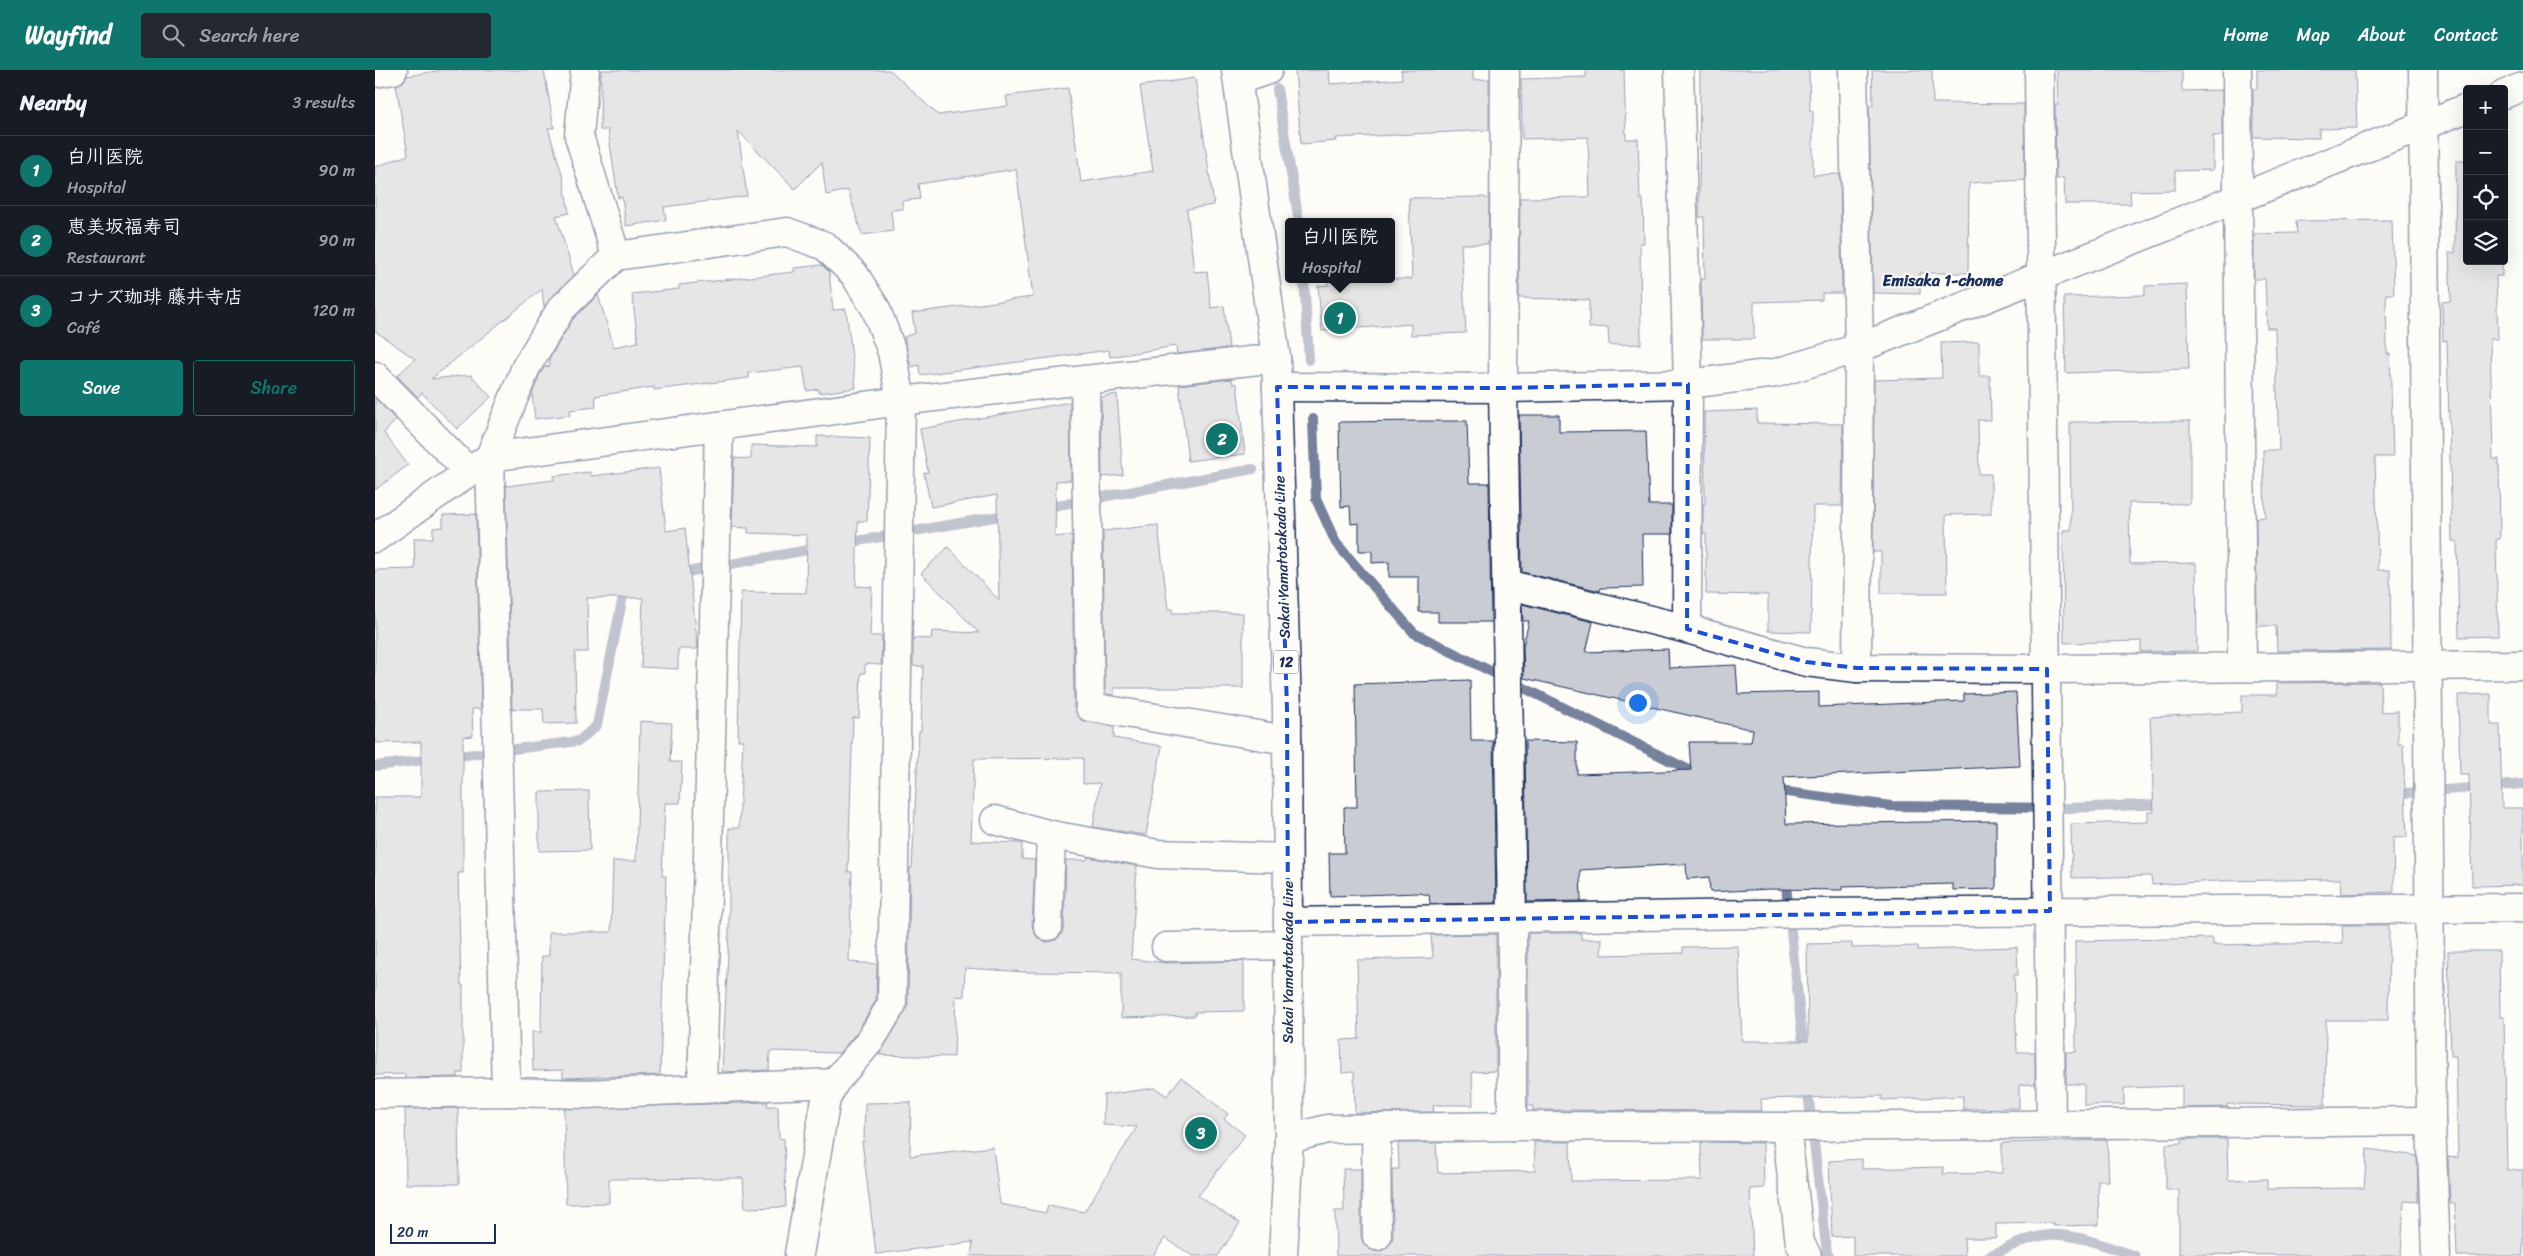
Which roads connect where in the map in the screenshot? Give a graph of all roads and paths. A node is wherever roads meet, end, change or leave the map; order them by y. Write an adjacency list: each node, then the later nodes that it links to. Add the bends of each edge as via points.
1 (393, 70): 10 (street)
2 (585, 70): 17 (street, via 579,136)
3 (1268, 70): 11 (street)
4 (1505, 70): 25 (street)
5 (1679, 70): 23 (street)
6 (1853, 70): 19 (street)
7 (2039, 70): 18 (street)
8 (2237, 70): 16 (street)
9 (2423, 70): 15 (street)
10 (375, 73)
11 (1237, 75): 20 (street, Sakai Yamatotakada Line / 12)
12 (2523, 87): 13 (street)
13 (2508, 93)
14 (2463, 109): 15 (street)
15 (2424, 124): 16 (street); 32 (street)
16 (2240, 197): 18 (street); 34 (street)
17 (616, 256): 26 (street, via 787,232 825,246 854,274 876,309 893,352); 28 (street, via 561,309 526,367)
18 (2041, 277): 19 (street); 36 (street)
19 (1859, 348): 23 (street, via 1776,373); 35 (street)
20 (1276, 358): 22 (street); 24 (street, Sakai Yamatotakada Line / 12)
21 (375, 376): 28 (street)
22 (1085, 380): 26 (street); 37 (street, via 1090,707)
23 (1687, 384): 25 (street); 31 (street)
24 (1277, 387): 25 (street); 37 (street, Sakai Yamatotakada Line / 12)
25 (1503, 388): 30 (street)
26 (901, 401): 27 (street); 48 (street, via 892,1004 869,1041)
27 (719, 426): 28 (street); 49 (street)
28 (479, 465): 29 (street); 50 (street)
29 (375, 538)
30 (1506, 584): 31 (street); 44 (street)
31 (1687, 629): 35 (street, via 1806,662)
32 (2427, 665): 33 (street); 34 (street); 41 (street)
33 (2523, 665)
34 (2242, 667): 36 (street)
35 (1857, 668): 36 (street)
36 (2047, 669): 43 (street)
37 (1287, 740): 40 (street, Sakai Yamatotakada Line / 12)
38 (995, 820): 39 (street)
39 (1051, 835): 40 (street, via 1158,854); 45 (street)
40 (1287, 858): 46 (street, Sakai Yamatotakada Line / 12)
41 (2431, 908): 42 (street); 43 (street); 52 (street)
42 (2523, 908)
43 (2050, 911): 44 (street); 53 (street)
44 (1512, 917): 46 (street); 54 (street)
45 (1048, 926)
46 (1288, 934): 47 (street); 57 (street, Sakai Yamatotakada Line / 12)
47 (1166, 948)
48 (834, 1083): 49 (street); 59 (street, via 826,1099)
49 (702, 1089): 50 (street, via 587,1094)
50 (506, 1092): 51 (street)
51 (375, 1094)
52 (2431, 1121): 53 (street); 62 (street)
53 (2051, 1123): 55 (street)
54 (1512, 1126): 55 (street); 56 (street)
55 (1805, 1127): 61 (street, via 1800,1243)
56 (1376, 1128): 57 (street, via 1327,1129); 58 (street)
57 (1289, 1139): 60 (street, Sakai Yamatotakada Line / 12)
58 (1377, 1236)
59 (799, 1254)
60 (1283, 1256)
61 (1807, 1256)
62 (2436, 1256)

